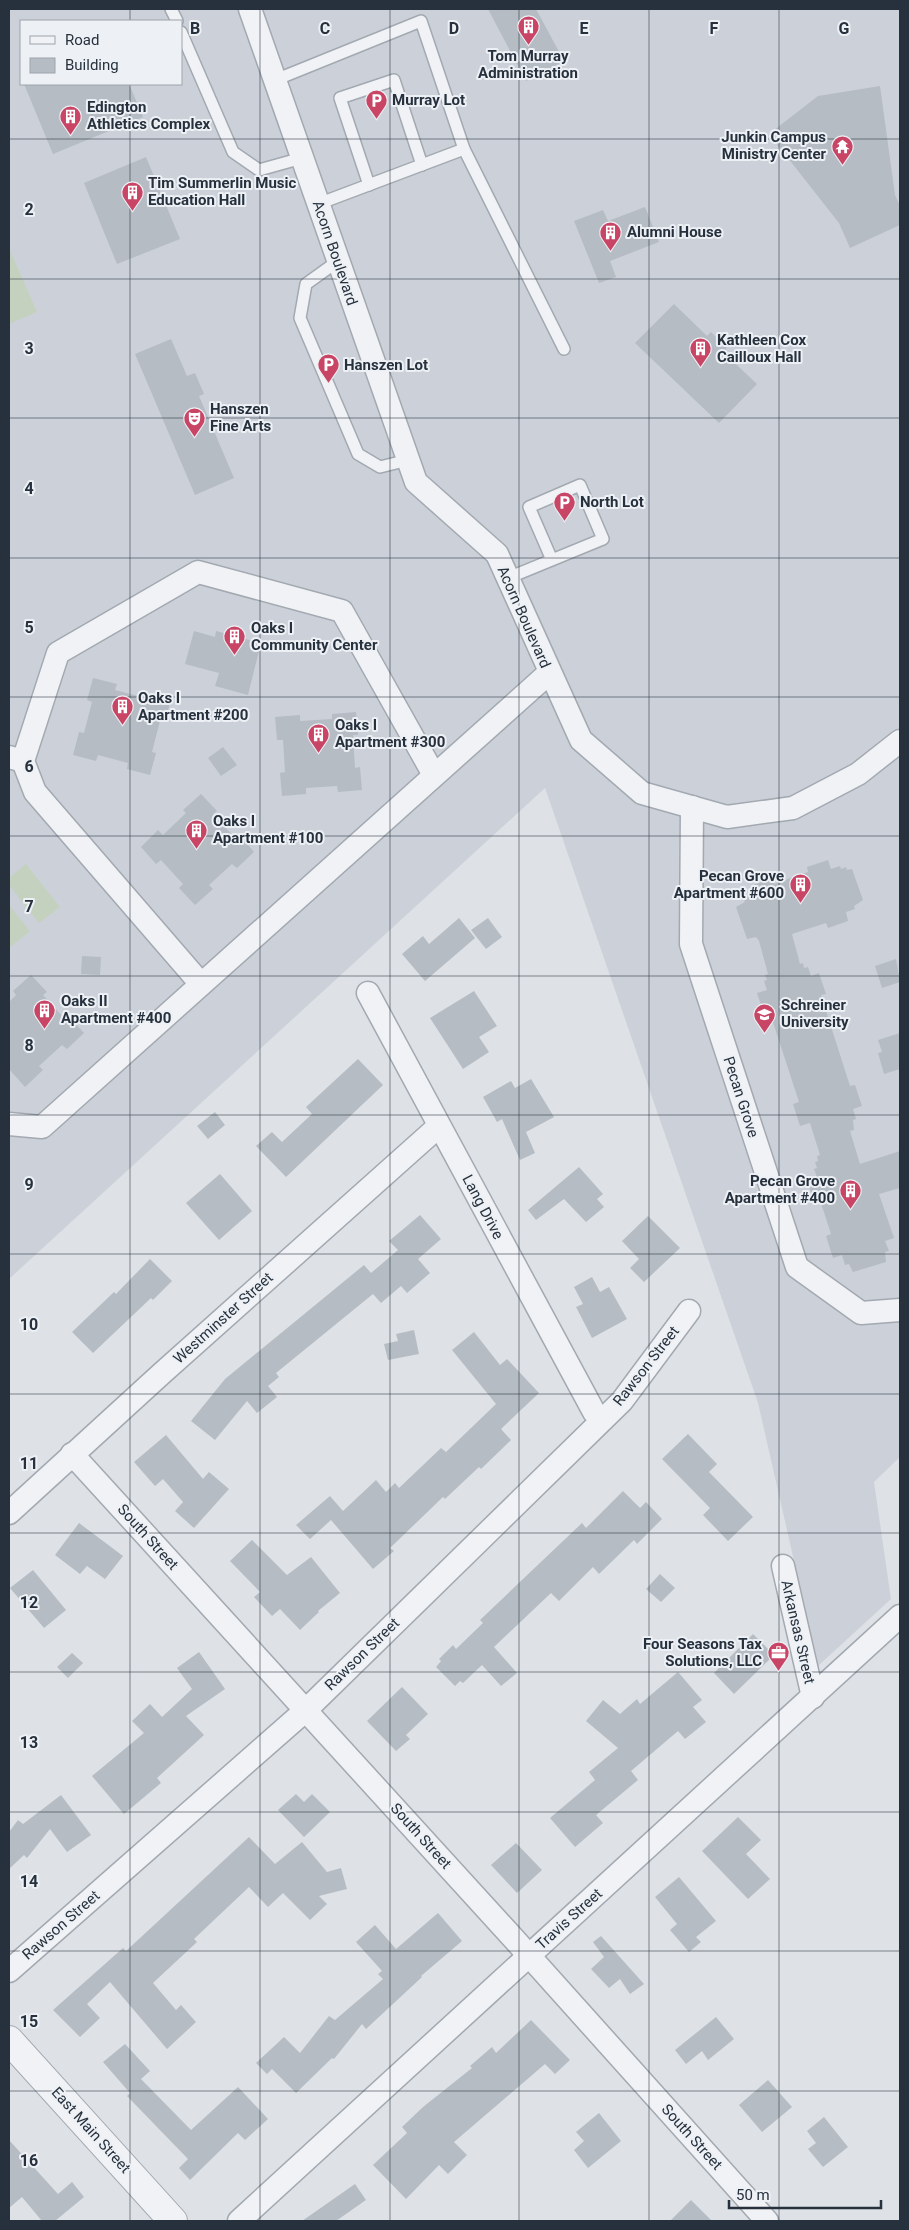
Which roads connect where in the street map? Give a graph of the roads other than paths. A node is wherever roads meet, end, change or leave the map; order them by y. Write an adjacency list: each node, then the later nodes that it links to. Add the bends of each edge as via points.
1 (250, 9): 3 (street, Acorn Boulevard)
2 (182, 34): 5 (lane, via 233,152 259,170)
3 (275, 80): 4 (lane, via 421,21); 5 (street, Acorn Boulevard)
4 (464, 149): 6 (lane); 10 (lane)
5 (302, 158): 8 (street, Acorn Boulevard)
6 (422, 165): 7 (lane); 7 (lane, via 394,80 340,98)
7 (369, 185): 8 (lane)
8 (318, 204): 9 (street, Acorn Boulevard)
9 (338, 261): 11 (street, Acorn Boulevard); 11 (lane, via 306,284 300,318 358,454 380,467)
10 (564, 349)
11 (408, 460): 13 (street, Acorn Boulevard, via 416,482 497,554)
12 (552, 560): 12 (lane, via 603,539 580,485 529,506); 13 (lane)
13 (508, 578): 14 (street, Acorn Boulevard)
14 (549, 673): 17 (street); 18 (street, Acorn Boulevard, via 581,740 642,793)
15 (900, 742): 18 (street, Acorn Boulevard, via 858,774 793,808 727,818)
16 (16, 759): 17 (street, via 58,653 198,572 342,611); 19 (street, via 35,792)
17 (434, 775): 19 (street)
18 (692, 808): 24 (street, Pecan Grove, via 691,944 797,1267 861,1314)
19 (201, 984): 21 (street, via 42,1127)
20 (368, 992): 22 (street, Lang Drive)
21 (9, 1124)
22 (440, 1126): 25 (street, Lang Drive, via 594,1412); 26 (street, Westminster Street)
23 (689, 1310): 25 (street, Rawson Street, via 622,1401)
24 (900, 1310)
25 (602, 1419): 31 (street, Rawson Street)
26 (72, 1454): 27 (street, Westminster Street); 31 (street, South Street)
27 (9, 1512)
28 (783, 1566): 30 (street, Arkansas Street)
29 (900, 1616): 30 (street, Travis Street)
30 (813, 1697): 32 (street, Travis Street)
31 (306, 1710): 32 (street, South Street); 33 (street, Rawson Street)
32 (529, 1956): 36 (street, Travis Street); 37 (street, South Street)
33 (9, 1971)
34 (9, 2040): 35 (street, East Main Street)
35 (173, 2221)
36 (238, 2221)
37 (767, 2221)

